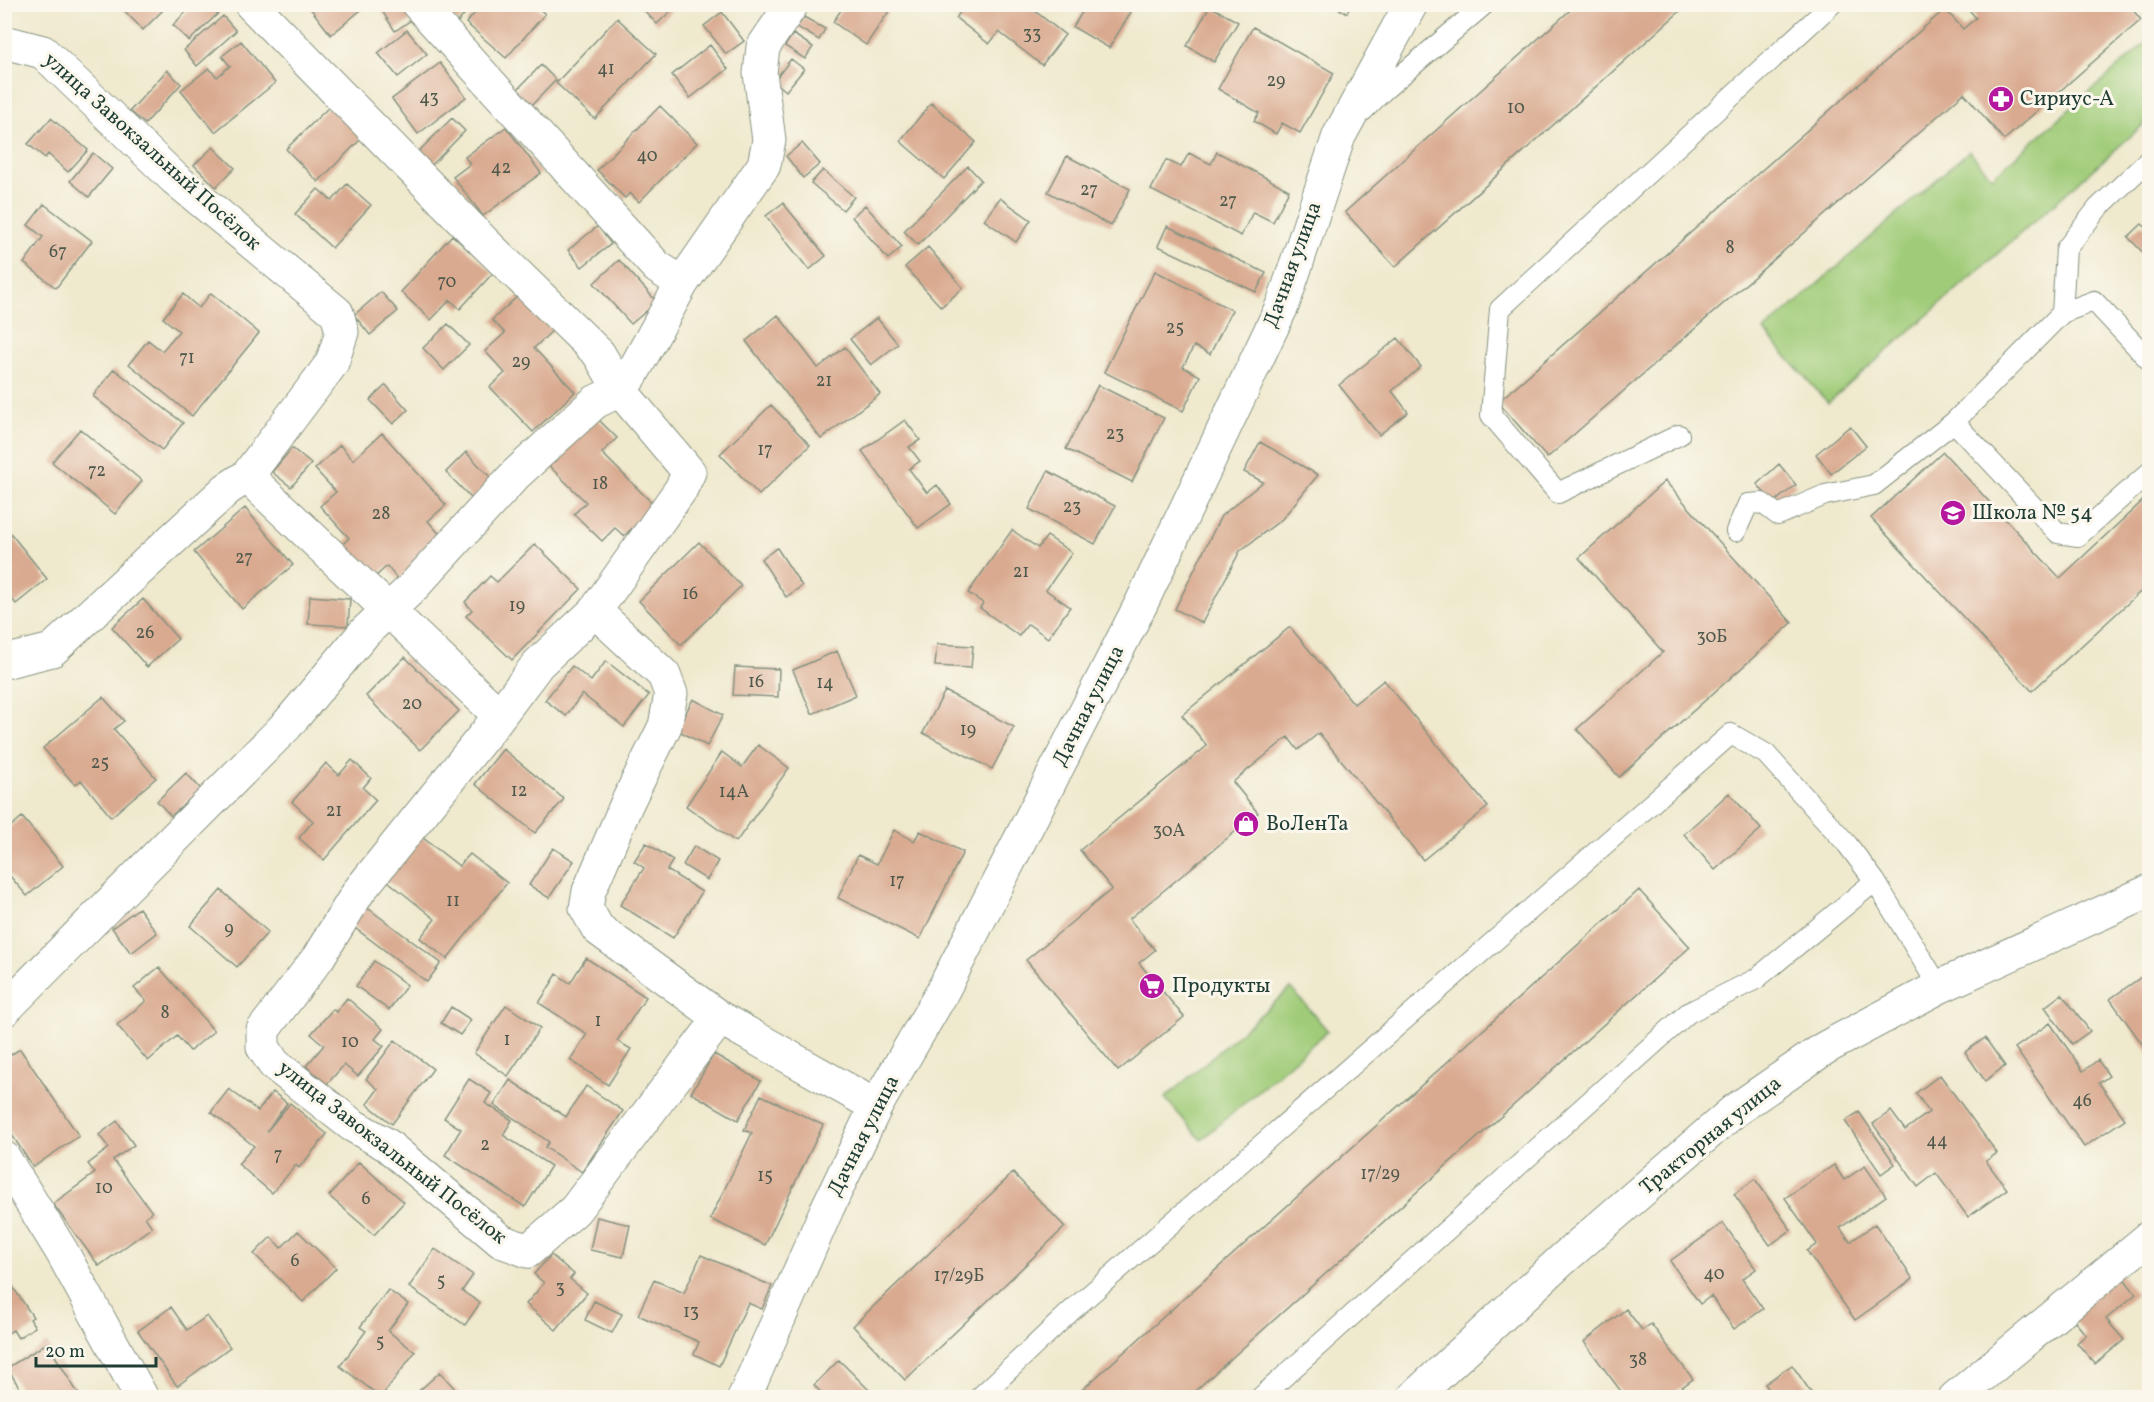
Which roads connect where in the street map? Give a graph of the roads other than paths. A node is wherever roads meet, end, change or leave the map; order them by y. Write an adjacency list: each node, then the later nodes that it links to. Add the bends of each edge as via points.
1 (251, 4): 13 (street, улица Завокзальный Посёлок, via 599,354)
2 (418, 4): 10 (street, via 657,267)
3 (792, 4): 10 (street, via 763,47 760,73 769,140 764,165)
4 (1411, 4): 8 (street, Дачная улица)
5 (1485, 4): 8 (lane, via 1383,90)
6 (1832, 4): 15 (lane, via 1500,309 1491,415 1558,493)
7 (4, 46): 17 (street, улица Завокзальный Посёлок, via 12,44 43,52 174,178 337,313 342,332 332,363)
8 (1339, 136): 28 (street, Дачная улица, via 1282,304 1141,604 940,996)
9 (2150, 159): 11 (lane, via 2098,208 2066,249)
10 (682, 283): 13 (street)
11 (2062, 314): 12 (lane, via 2094,301); 14 (lane)
12 (2150, 361)
13 (620, 390): 19 (street, via 596,402 516,474); 20 (street, улица Завокзальный Посёлок, via 689,472)
14 (1954, 422): 16 (lane, via 2058,533 2078,536); 18 (lane, via 1874,485 1824,495 1778,516 1762,502 1748,504)
15 (1679, 435)
16 (2150, 472)
17 (247, 476): 19 (street); 21 (street, улица Завокзальный Посёлок, via 227,489 52,650)
18 (1736, 531)
19 (388, 611): 22 (street); 26 (street, via 365,632 287,725)
20 (595, 611): 22 (street, улица Завокзальный Посёлок, via 538,664); 27 (street, via 664,675 670,694 665,726 627,803 589,891 586,908 598,929)
21 (4, 662)
22 (499, 715): 27 (street, улица Завокзальный Посёлок, via 359,891 318,958 263,1030 263,1047 274,1064 352,1125 387,1145 501,1241 528,1251 575,1210)
23 (1875, 881): 25 (lane); 33 (lane, via 1767,754 1731,734 1070,1312); 34 (lane, via 1756,979 1688,1013)
24 (2150, 891): 25 (street, Тракторная улица)
25 (1939, 987): 35 (street, Тракторная улица, via 1825,1048 1734,1111 1563,1259)
26 (4, 1010)
27 (720, 1018): 28 (street)
28 (876, 1106): 32 (street, Дачная улица)
29 (4, 1158): 31 (street, via 62,1252)
30 (2150, 1237): 36 (street)
31 (142, 1398)
32 (744, 1398)
33 (979, 1398)
34 (1260, 1398)
35 (1413, 1398)
36 (1954, 1398)

